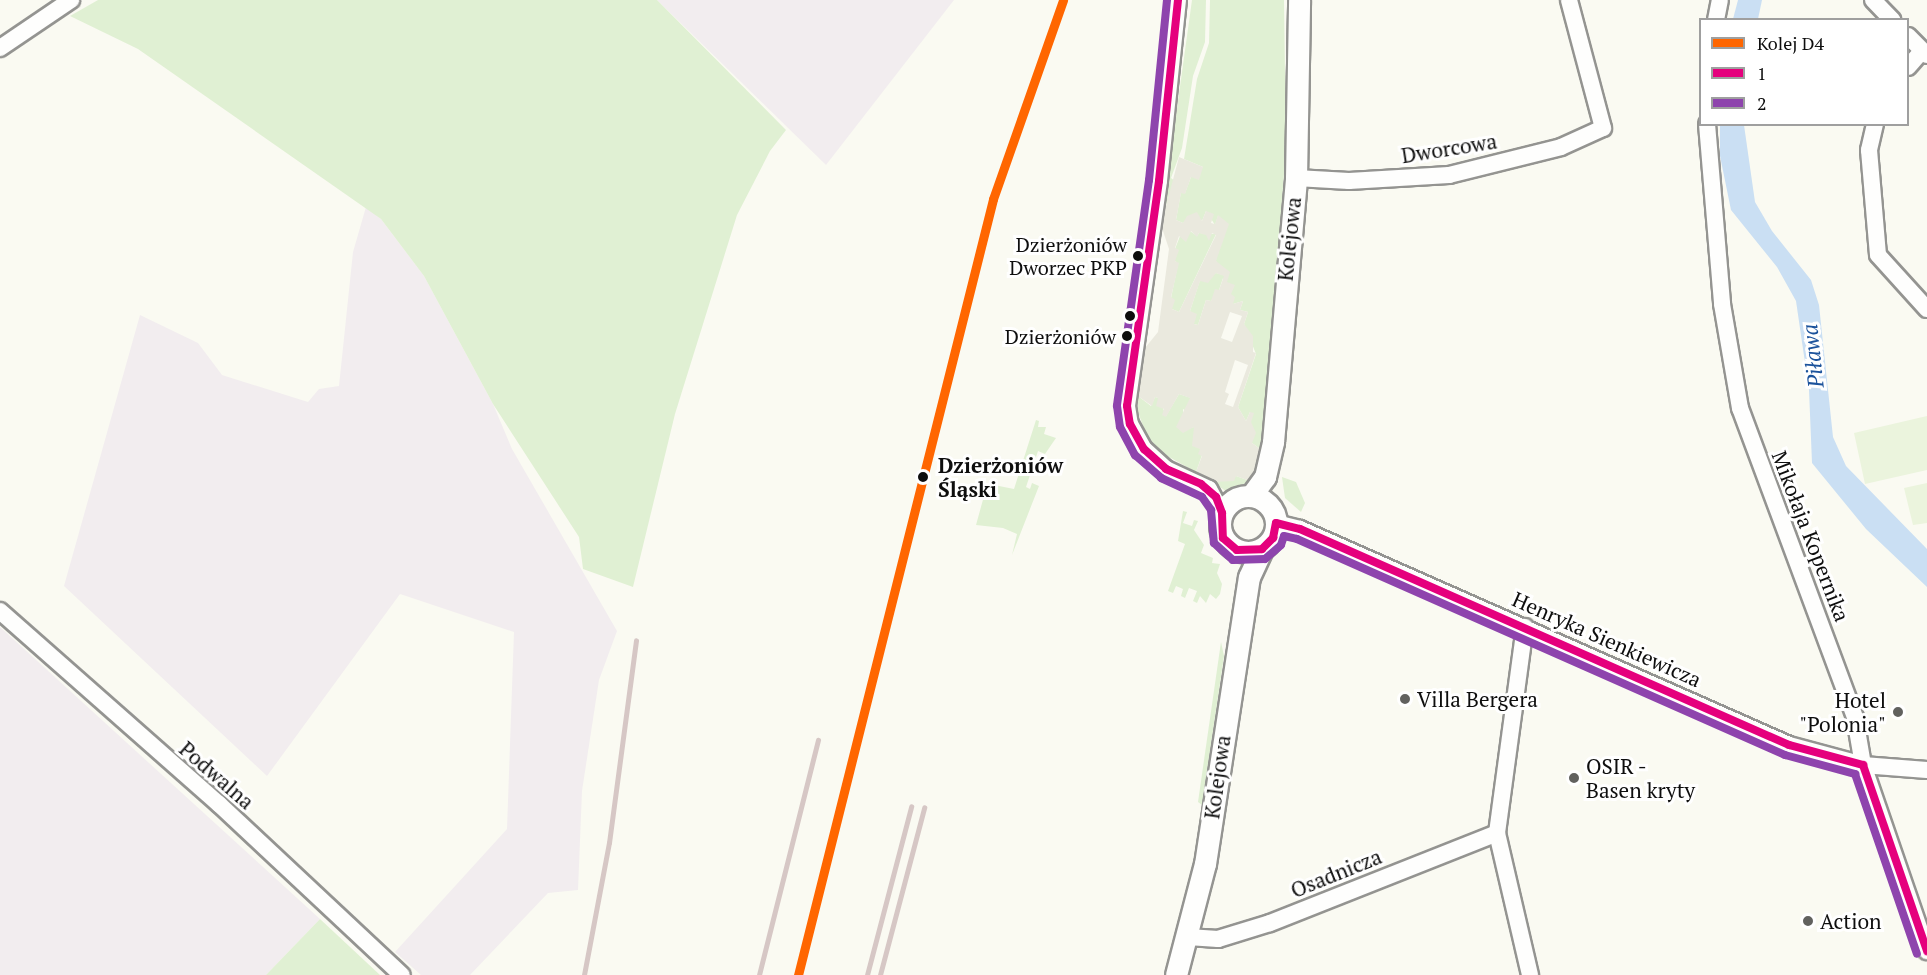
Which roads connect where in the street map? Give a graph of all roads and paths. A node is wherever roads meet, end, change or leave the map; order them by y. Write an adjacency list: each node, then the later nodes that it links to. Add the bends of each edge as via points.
1 (71, 0): 10 (street)
2 (1178, 0): 18 (street, via 1159,181 1127,406 1130,424 1144,449 1166,469 1209,489)
3 (1299, 0): 15 (street, Kolejowa)
4 (1569, 0): 15 (street, Dworcowa, via 1603,128 1561,147 1449,175 1349,181)
5 (1720, 0): 7 (street)
6 (1873, 0): 8 (street)
7 (1716, 18)
8 (1890, 18)
9 (1909, 37): 11 (street)
10 (0, 48)
11 (1924, 53): 12 (street)
12 (1909, 66)
13 (1707, 126): 23 (street, Mikołaja Kopernika, via 1722,304 1740,408 1855,718)
14 (1875, 126): 16 (street, via 1869,150 1878,255)
15 (1296, 178): 17 (street, Kolejowa, via 1273,442)
16 (1927, 309)
17 (1258, 499): 18 (street, via 1233,500); 19 (street)
18 (1222, 513): 20 (street, via 1224,538)
19 (1276, 523): 20 (street, via 1273,537); 22 (street, Henryka Sienkiewicza, via 1300,529)
20 (1254, 550): 26 (street, Kolejowa, via 1205,864)
21 (0, 611): 28 (street, Podwalna, via 219,804)
22 (1525, 627): 23 (street, Henryka Sienkiewicza, via 1789,745); 25 (street)
23 (1863, 765): 24 (street, Henryka Sienkiewicza); 27 (street, Mikołaja Kopernika)
24 (1927, 770)
25 (1497, 832): 26 (street, Osadnicza, via 1270,923 1218,939); 30 (street)
26 (1188, 937): 29 (street, Kolejowa)
27 (1927, 951)
28 (402, 975)
29 (1176, 975)
30 (1530, 975)

